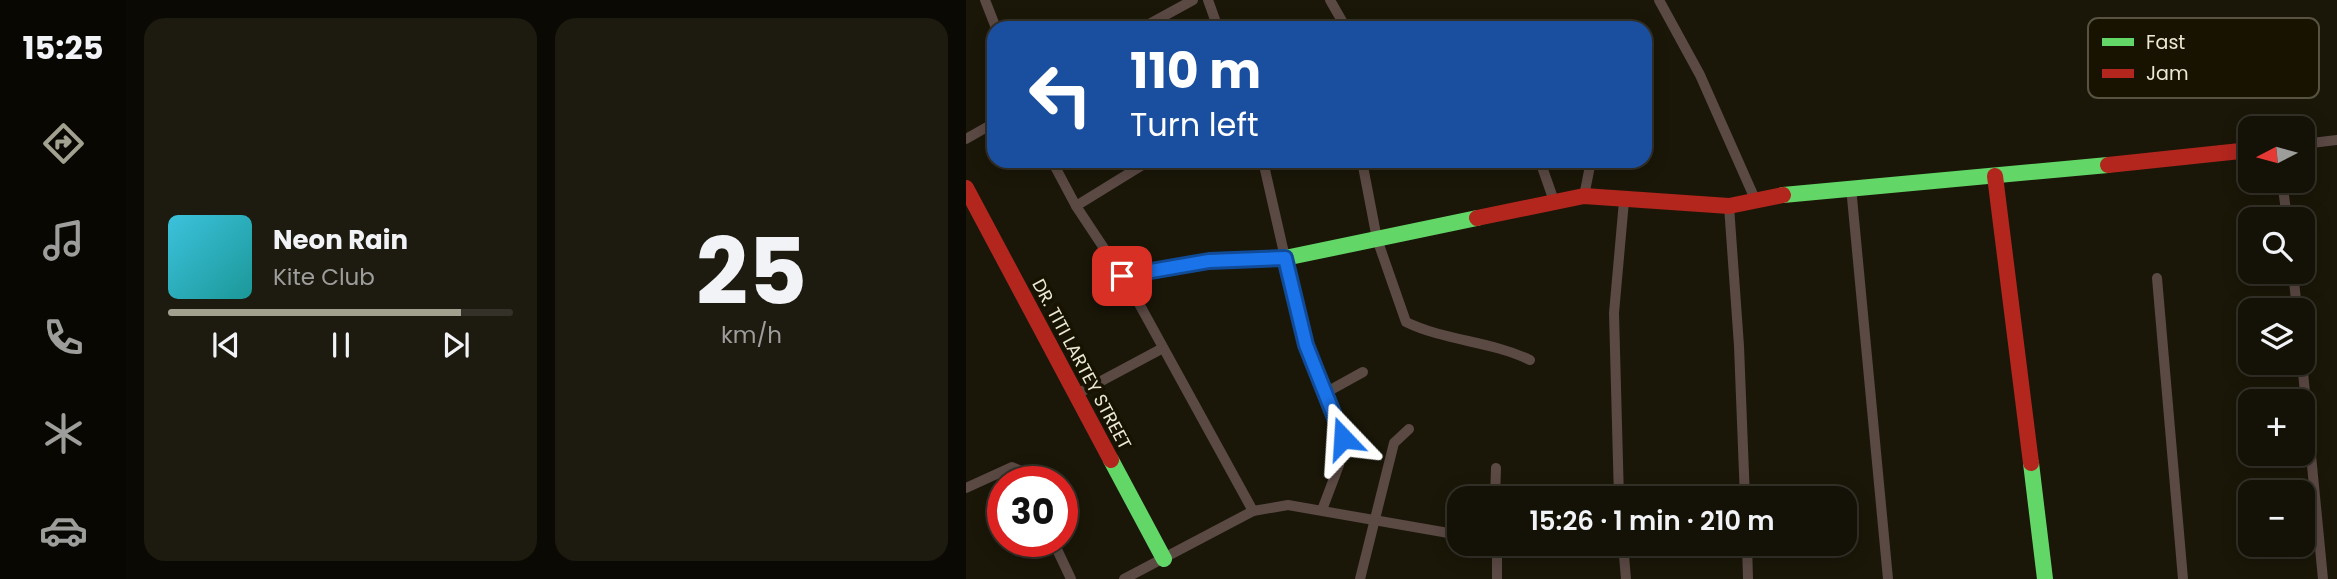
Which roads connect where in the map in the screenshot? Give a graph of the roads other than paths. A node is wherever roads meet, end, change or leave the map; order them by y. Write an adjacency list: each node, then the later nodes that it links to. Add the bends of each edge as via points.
1 (985, 0): 6 (street)
2 (1194, 0): 7 (street)
3 (1208, 0): 8 (street)
4 (1330, 0): 9 (street)
5 (1658, 0): 25 (street, via 1700,75)
6 (993, 21)
7 (1155, 21)
8 (1216, 21)
9 (1342, 21)
10 (987, 127): 11 (street)
11 (966, 139)
12 (2337, 140): 13 (street)
13 (2315, 143)
14 (2238, 151): 21 (street)
15 (1056, 168): 28 (street)
16 (1138, 168): 28 (street)
17 (1265, 168): 31 (street)
18 (1363, 168): 30 (street)
19 (1542, 168): 26 (street)
20 (1590, 168): 24 (street)
21 (1995, 176): 22 (street); 63 (street)
22 (1851, 187): 25 (street); 62 (street)
23 (966, 188): 39 (street, DR. TITI LARTEY STREET)
24 (1584, 196): 26 (street); 27 (street)
25 (1755, 199): 29 (street)
26 (1554, 201): 30 (street)
27 (1624, 201): 29 (street); 44 (street, via 1614,313)
28 (1076, 206): 32 (street)
29 (1728, 206): 45 (street, via 1740,346)
30 (1377, 239): 31 (street); 35 (street, via 1406,322)
31 (1285, 258): 32 (street, via 1209,261); 38 (street, via 1302,335)
32 (1122, 276): 34 (street)
33 (2157, 278): 64 (street)
34 (1163, 348): 39 (street); 48 (street)
35 (1530, 360)
36 (1363, 373): 38 (street)
37 (2303, 375): 65 (street)
38 (1325, 393): 47 (street, via 1336,412 1345,446)
39 (1077, 394): 55 (street, DR. TITI LARTEY STREET)
40 (1409, 429): 49 (street, via 1394,443)
41 (1496, 467): 43 (street)
42 (987, 478): 46 (street)
43 (1495, 486)
44 (1619, 486)
45 (1745, 486)
46 (966, 488)
47 (1322, 510): 48 (street, via 1288,505); 49 (street)
48 (1253, 511): 55 (street)
49 (1376, 520): 50 (street); 58 (street)
50 (1447, 534)
51 (1497, 556): 59 (street)
52 (1624, 556): 60 (street)
53 (1747, 556): 61 (street)
54 (1061, 557): 56 (street)
55 (1164, 559): 57 (street)
56 (1071, 579)
57 (1124, 579)
58 (1360, 579)
59 (1497, 579)
60 (1626, 579)
61 (1748, 579)
62 (1888, 579)
63 (2045, 579)
64 (2183, 579)
65 (2323, 579)

